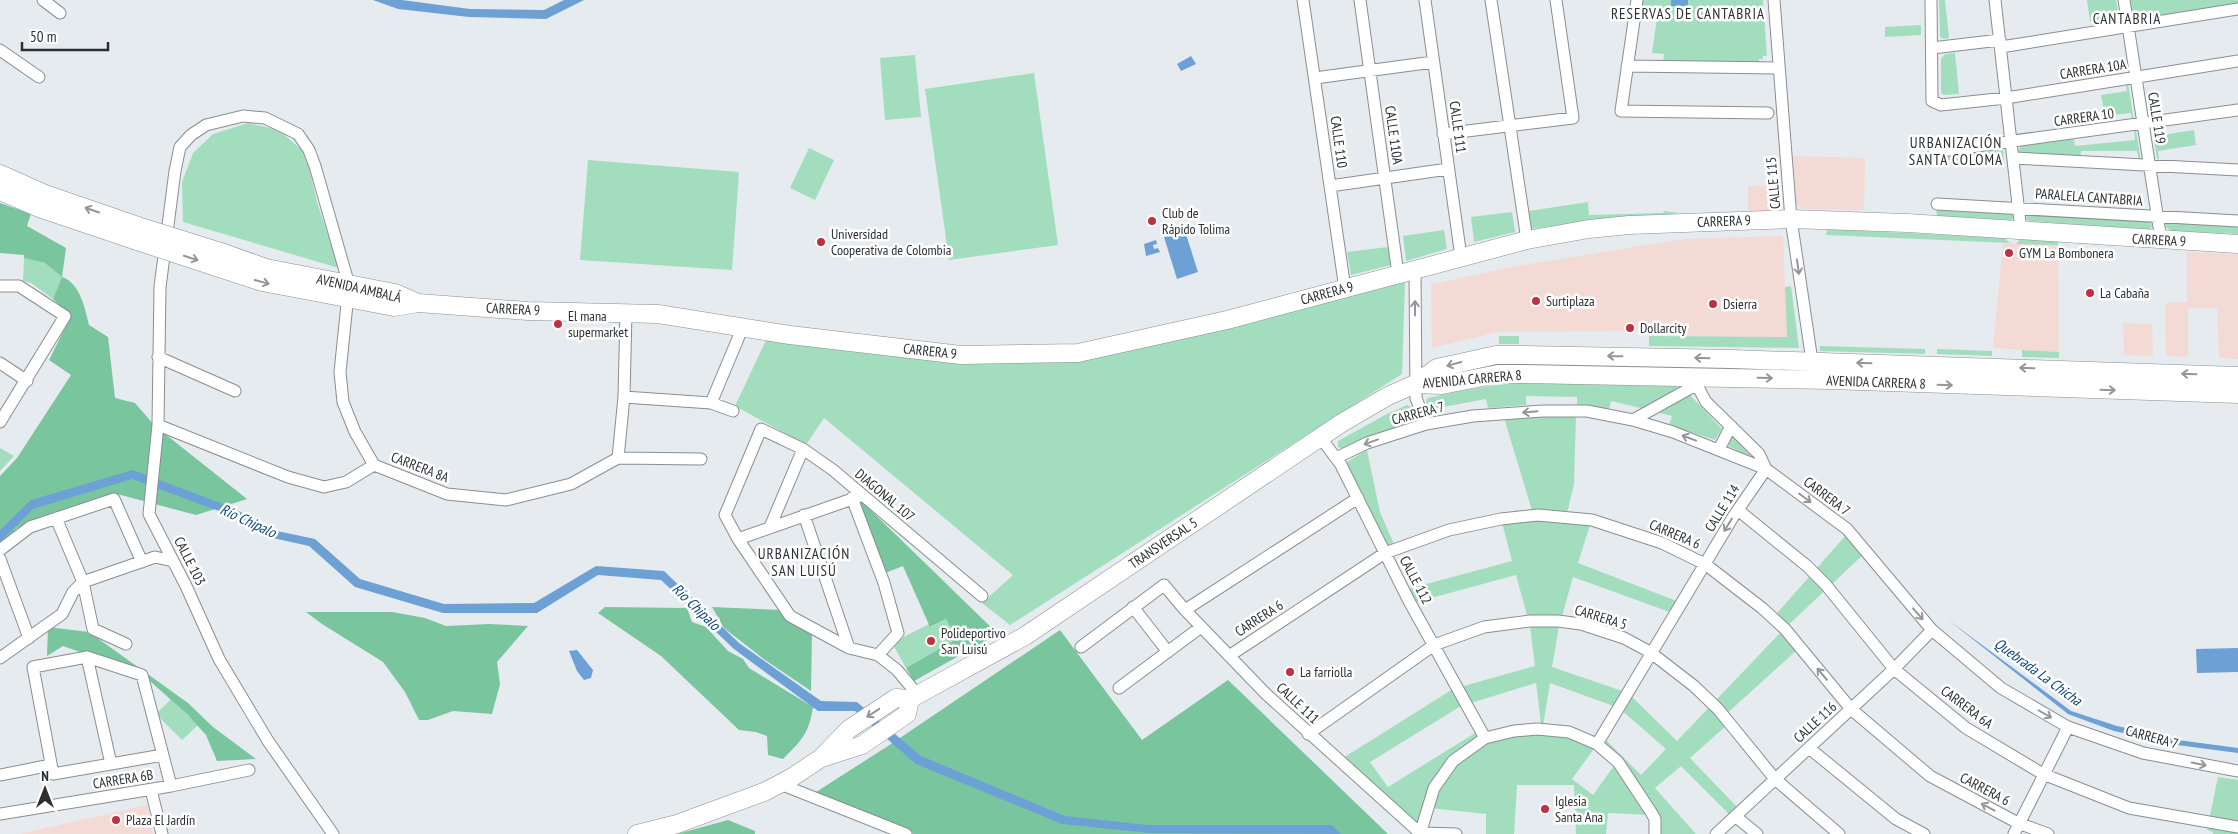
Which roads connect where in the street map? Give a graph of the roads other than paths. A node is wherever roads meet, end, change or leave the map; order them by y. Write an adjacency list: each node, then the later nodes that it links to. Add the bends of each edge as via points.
1 (43, 0): 13 (street)
2 (1303, 0): 25 (street, CALLE 110)
3 (1360, 0): 22 (street, CALLE 110A)
4 (1424, 0): 19 (street, CALLE 111)
5 (1491, 0): 30 (street)
6 (1559, 0): 30 (street, via 1573,118)
7 (1637, 0): 20 (street)
8 (1774, 0): 21 (street, CALLE 115)
9 (1931, 0): 16 (street)
10 (1995, 0): 15 (street)
11 (2124, 0): 14 (street, CALLE 119)
12 (2238, 9): 14 (street)
13 (60, 13)
14 (2128, 26): 15 (street); 24 (street, CALLE 119)
15 (2000, 43): 16 (street); 26 (street)
16 (1932, 48): 26 (street, CARRERA 10A, via 1932,101 1941,105)
17 (0, 50): 23 (street)
18 (2238, 61): 24 (street, CARRERA 10A)
19 (1433, 62): 22 (street); 31 (street, CALLE 111)
20 (1628, 66): 21 (street); 28 (street, via 1621,111)
21 (1778, 68): 45 (street, CALLE 115)
22 (1370, 70): 25 (street); 39 (street, CALLE 110A)
23 (40, 77)
24 (2136, 77): 26 (street, CARRERA 10A); 29 (street, CALLE 119)
25 (1315, 78): 40 (street, CALLE 110)
26 (2006, 98): 32 (street)
27 (2238, 110): 29 (street, CARRERA 10)
28 (1768, 113)
29 (2144, 124): 32 (street, CARRERA 10); 35 (street, CALLE 119)
30 (1510, 126): 31 (street); 49 (street)
31 (1444, 134): 36 (street, CALLE 111)
32 (2012, 142): 33 (street, CARRERA 10); 34 (street)
33 (1934, 152)
34 (2014, 158): 35 (street); 43 (street)
35 (2149, 165): 37 (street); 44 (street, CALLE 119)
36 (1448, 169): 39 (street); 52 (street, CALLE 111)
37 (2238, 170)
38 (0, 174): 48 (main road, AVENIDA AMBALÁ, one-way to 38)
39 (1385, 178): 40 (street); 53 (street, CALLE 110A)
40 (1330, 186): 55 (street, CALLE 110)
41 (0, 191): 48 (main road, AVENIDA AMBALÁ, via 39,208)
42 (1938, 204): 43 (street, PARALELA CANTABRIA)
43 (2019, 207): 44 (street, PARALELA CANTABRIA); 47 (street)
44 (2158, 218): 46 (street, PARALELA CANTABRIA); 50 (street, CALLE 119)
45 (1791, 219): 47 (main road, CARRERA 9); 49 (main road, CARRERA 9, via 1629,225); 61 (street, CALLE 115, one-way to 61)
46 (2238, 221)
47 (2021, 230): 50 (main road, CARRERA 9)
48 (136, 233): 56 (main road, AVENIDA AMBALÁ, bridge, via 218,259 266,268)
49 (1527, 240): 52 (main road, CARRERA 9)
50 (2162, 240): 51 (main road, CARRERA 9)
51 (2238, 244)
52 (1461, 257): 53 (main road, CARRERA 9)
53 (1407, 272): 55 (main road, CARRERA 9); 66 (street, one-way to 53)
54 (0, 286): 64 (street, via 19,286 65,316)
55 (1345, 289): 59 (main road, CARRERA 9, via 1227,320 1078,353 961,355)
56 (348, 292): 57 (main road, AVENIDA AMBALÁ, via 394,307); 60 (street, CALLE 103, via 316,166 298,134 265,118 243,116 206,125 180,147 162,264); 83 (street, via 340,372 343,402)
57 (418, 303): 58 (main road, CARRERA 9)
58 (626, 312): 59 (main road, CARRERA 9, via 658,314); 69 (street)
59 (742, 329): 70 (street)
60 (158, 357): 67 (street); 75 (street, CALLE 103)
61 (1812, 361): 63 (main road, AVENIDA CARRERA 8, one-way to 61); 66 (main road, AVENIDA CARRERA 8, one-way to 66, via 1496,356 1437,368)
62 (0, 363): 64 (street)
63 (2238, 376)
64 (27, 380): 73 (street)
65 (1694, 381): 66 (main road, AVENIDA CARRERA 8, via 1498,374 1442,385); 68 (main road, AVENIDA CARRERA 8, one-way to 68); 72 (street); 76 (street, via 1706,402)
66 (1415, 384): 74 (street, via 1416,398); 77 (main road, TRANSVERSAL 5, via 1388,396)
67 (235, 390)
68 (2238, 394)
69 (624, 397): 70 (street); 80 (street)
70 (710, 403): 71 (street)
71 (733, 411)
72 (1633, 420): 74 (street, CARRERA 7, one-way to 74, via 1587,411 1543,411 1474,416); 79 (street, CARRERA 7, one-way to 72)
73 (0, 422)
74 (1426, 424): 81 (street, CARRERA 7, one-way to 81, via 1367,443)
75 (158, 425): 83 (street, CARRERA 8A, via 288,477 324,487 346,482); 95 (street, CALLE 103, via 149,514)
76 (1731, 426): 79 (street); 84 (street, via 1759,454)
77 (1321, 438): 81 (street, CALLE 112); 117 (main road, TRANSVERSAL 5, via 1025,636)
78 (803, 449): 85 (street, DIAGONAL 107, via 833,470); 90 (street); 91 (street, DIAGONAL 107, via 762,429 725,515)
79 (1719, 449): 84 (street, CARRERA 7)
80 (618, 458): 82 (street); 83 (street, CARRERA 8A, via 571,484 506,500 447,494)
81 (1336, 458): 86 (street, CALLE 112)
82 (700, 459)
83 (374, 465)
84 (1766, 469): 87 (street, CALLE 114); 103 (street, CARRERA 7, one-way to 103, via 1847,530)
85 (857, 497): 88 (street); 99 (street, DIAGONAL 107); 111 (street, via 898,633)
86 (1358, 498): 93 (street, CALLE 112); 101 (street)
87 (1738, 510): 97 (street, CALLE 114, one-way to 97); 115 (street, CARRERA 6A, via 1826,585)
88 (804, 515): 90 (street); 108 (street)
89 (56, 518): 92 (street, via 30,527); 96 (street, via 114,499); 98 (street)
90 (770, 527): 91 (street)
91 (738, 539): 108 (street, via 790,616)
92 (0, 550)
93 (1385, 553): 97 (street, CARRERA 6, via 1449,530 1538,516 1592,520 1610,525 1662,543); 106 (street, CALLE 112); 112 (street, CARRERA 6)
94 (0, 559): 104 (street)
95 (173, 561): 96 (street, via 156,557); 141 (street, CALLE 103, via 219,659 268,741)
96 (142, 562): 98 (street)
97 (1705, 564): 110 (street, CALLE 114); 118 (street, CARRERA 6, one-way to 97, via 1785,629)
98 (83, 582): 104 (street, via 73,592 62,614); 105 (street, via 93,629)
99 (982, 596)
100 (1133, 607): 101 (street, CALLE 111, via 1164,585); 107 (street); 109 (street)
101 (1185, 610): 102 (street, CALLE 111)
102 (1201, 627): 109 (street); 112 (street, CALLE 111)
103 (1932, 630): 115 (street, CALLE 116); 119 (street, CARRERA 7, one-way to 119, via 2001,688)
104 (28, 638): 114 (street)
105 (126, 644)
106 (1434, 645): 110 (street, CARRERA 5, via 1484,627 1558,620 1624,638); 120 (street, CARRERA 5); 121 (street, CALLE 112)
107 (1081, 647)
108 (849, 648): 111 (street)
109 (1168, 652): 116 (street)
110 (1650, 652): 122 (street, CALLE 114); 132 (street, CARRERA 5, via 1713,704)
111 (878, 655): 117 (street, via 897,670)
112 (1228, 656): 120 (street, CALLE 111)
113 (87, 657): 124 (street, via 142,676); 126 (street); 127 (street, via 33,667)
114 (0, 658)
115 (1894, 669): 118 (street, CALLE 116); 131 (street, CARRERA 6A, via 1966,728)
116 (1119, 688)
117 (908, 702): 125 (main road, TRANSVERSAL 5, one-way to 125, via 849,729); 125 (main road, TRANSVERSAL 5, via 862,744)
118 (1851, 709): 123 (street, CALLE 116); 139 (street, CARRERA 6, one-way to 118, via 1930,776)
119 (2068, 727): 129 (street, CARRERA 7, one-way to 129, via 2143,753); 131 (street)
120 (1308, 734): 144 (street, CALLE 111)
121 (1485, 738): 122 (street, via 1546,728 1568,732); 144 (street, via 1454,761 1434,788)
122 (1597, 744): 146 (street, via 1618,762 1638,789 1655,819)
123 (1809, 748): 132 (street, CALLE 116); 150 (street, via 1896,819)
124 (163, 755): 126 (street); 134 (street)
125 (821, 758): 133 (main road, TRANSVERSAL 5)
126 (111, 764): 127 (street)
127 (52, 769): 130 (street)
128 (249, 770): 134 (street, CARRERA 6B)
129 (2238, 771)
130 (1, 772)
131 (2043, 774): 138 (street, CARRERA 6A, via 2129,808); 139 (street)
132 (1775, 779): 137 (street, CALLE 116); 149 (street, CARRERA 5)
133 (780, 784): 142 (main road, TRANSVERSAL 5, via 677,824); 143 (street)
134 (171, 786): 135 (street, CARRERA 6B)
135 (151, 790): 136 (street, CARRERA 6B); 140 (street)
136 (0, 814)
137 (1735, 816): 147 (street, CALLE 116); 148 (street)
138 (2238, 827)
139 (2016, 829): 151 (street, CARRERA 6)
140 (162, 834)
141 (333, 834)
142 (637, 834)
143 (906, 834)
144 (1420, 834): 145 (street)
145 (1456, 834)
146 (1655, 834)
147 (1716, 834)
148 (1757, 834)
149 (1839, 834)
150 (1924, 834)
151 (2048, 834)

